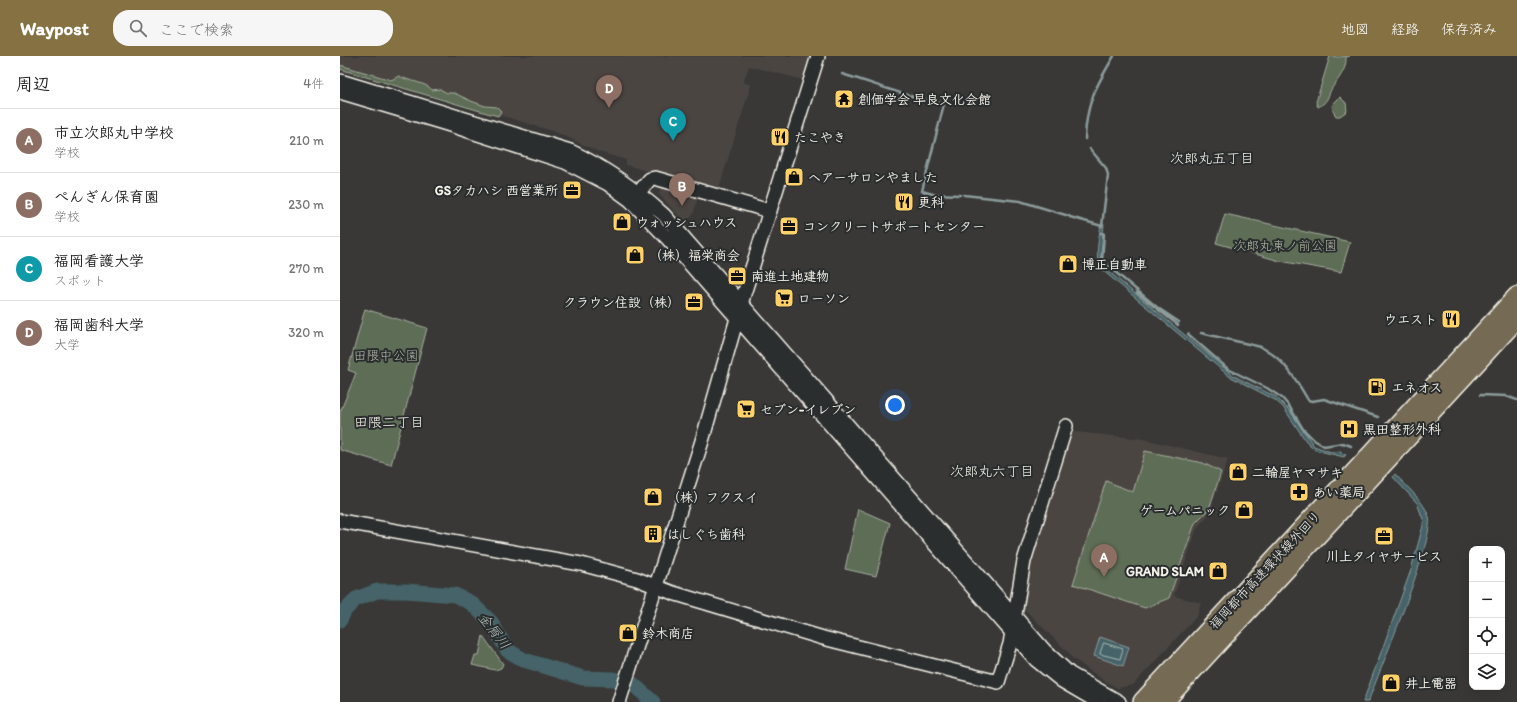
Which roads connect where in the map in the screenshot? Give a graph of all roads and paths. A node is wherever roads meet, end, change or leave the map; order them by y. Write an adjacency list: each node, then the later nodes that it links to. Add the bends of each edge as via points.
1 (818, 56): 5 (street)
2 (340, 81): 4 (street, via 570,152 602,167)
3 (340, 92): 8 (street, via 551,156 608,184 630,200 650,220)
4 (639, 192): 5 (street, via 650,179 655,178); 7 (street, via 664,215)
5 (770, 211): 7 (street)
6 (1517, 297): 18 (highway, 福岡都市高速環状線外回り)
7 (741, 304): 8 (street); 13 (street)
8 (737, 318): 12 (street, via 702,441); 14 (street)
9 (1517, 318): 19 (highway)
10 (1066, 426): 13 (street, via 1024,561)
11 (340, 522): 12 (street, via 581,564)
12 (655, 586): 14 (street, via 823,638 998,682); 15 (street)
13 (1015, 616): 14 (street); 17 (street, via 1045,651 1070,674)
14 (1012, 632): 16 (street, via 1036,660 1057,677)
15 (621, 696)
16 (1098, 702)
17 (1119, 702)
18 (1143, 702)
19 (1163, 702)

